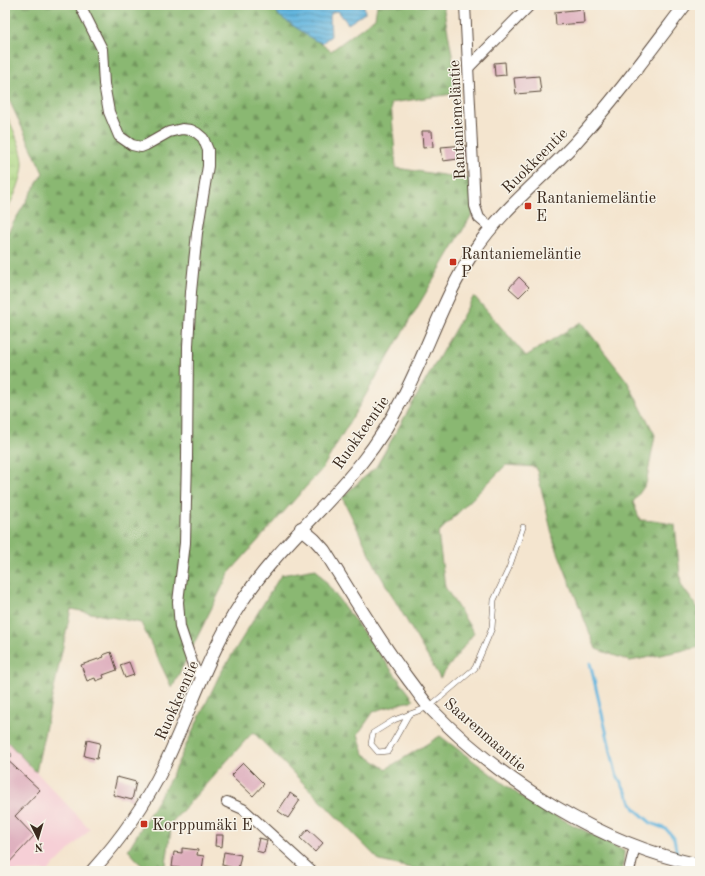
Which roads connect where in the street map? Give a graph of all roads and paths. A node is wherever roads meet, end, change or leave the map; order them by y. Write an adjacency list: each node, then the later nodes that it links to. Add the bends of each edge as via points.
1 (80, 5): 9 (street, via 102,49 109,112 119,136 136,147 141,147 182,128 191,130 203,138 208,150 208,166 196,233 191,292 185,543 178,602 180,627 186,645 194,668)
2 (465, 5): 5 (street, Rantaniemeläntie)
3 (530, 5): 5 (street)
4 (685, 5): 6 (street, Ruokkeentie, via 603,112)
5 (469, 67): 6 (street, Rantaniemeläntie, via 476,206 479,218)
6 (491, 228): 8 (street, Ruokkeentie, via 451,291 403,398 385,431 362,462)
7 (524, 527): 10 (lane, via 510,568 494,600 492,628 475,668)
8 (302, 528): 9 (street, Ruokkeentie, via 254,583 221,637); 10 (street, Saarenmaantie, via 324,550 391,657)
9 (203, 676): 17 (street, Ruokkeentie, via 146,801 127,830)
10 (430, 707): 11 (lane); 15 (street, Saarenmaantie, via 478,753 526,789 574,818)
11 (409, 714): 11 (lane, via 373,733 371,744 378,752 388,751)
12 (5, 751): 13 (lane)
13 (9, 755)
14 (227, 802): 18 (street, via 243,809)
15 (635, 846): 16 (street, Saarenmaantie); 19 (street)
16 (700, 865)
17 (92, 871)
18 (311, 871)
19 (629, 871)

